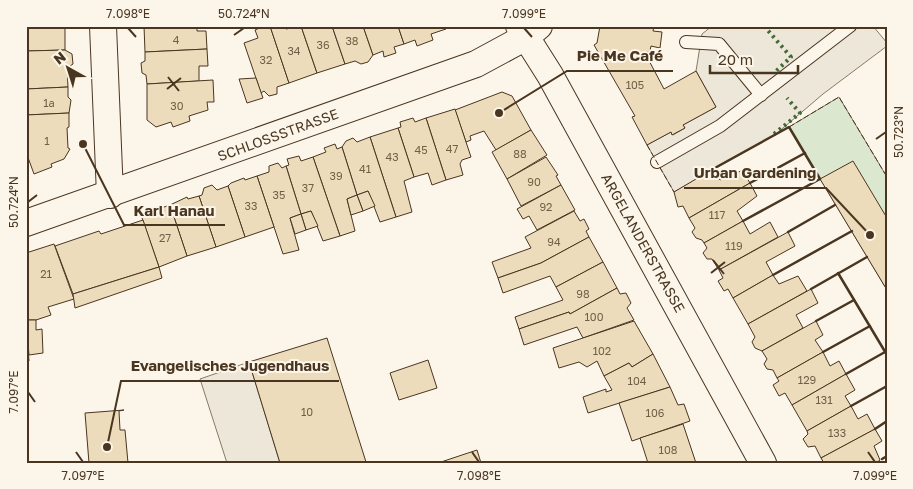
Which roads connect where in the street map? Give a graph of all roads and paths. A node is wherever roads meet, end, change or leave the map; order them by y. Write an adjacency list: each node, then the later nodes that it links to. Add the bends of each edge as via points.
1 (103, 26): 7 (street)
2 (850, 26): 5 (lane)
3 (528, 30): 7 (street, SCHLOSSSTRASSE, via 476,64); 9 (street, ARGELANDERSTRASSE, via 554,84)
4 (686, 42): 5 (lane, via 719,44)
5 (761, 95): 6 (lane, via 720,126)
6 (657, 162)
7 (110, 195): 8 (street, SCHLOSSSTRASSE)
8 (26, 222)
9 (763, 463)

